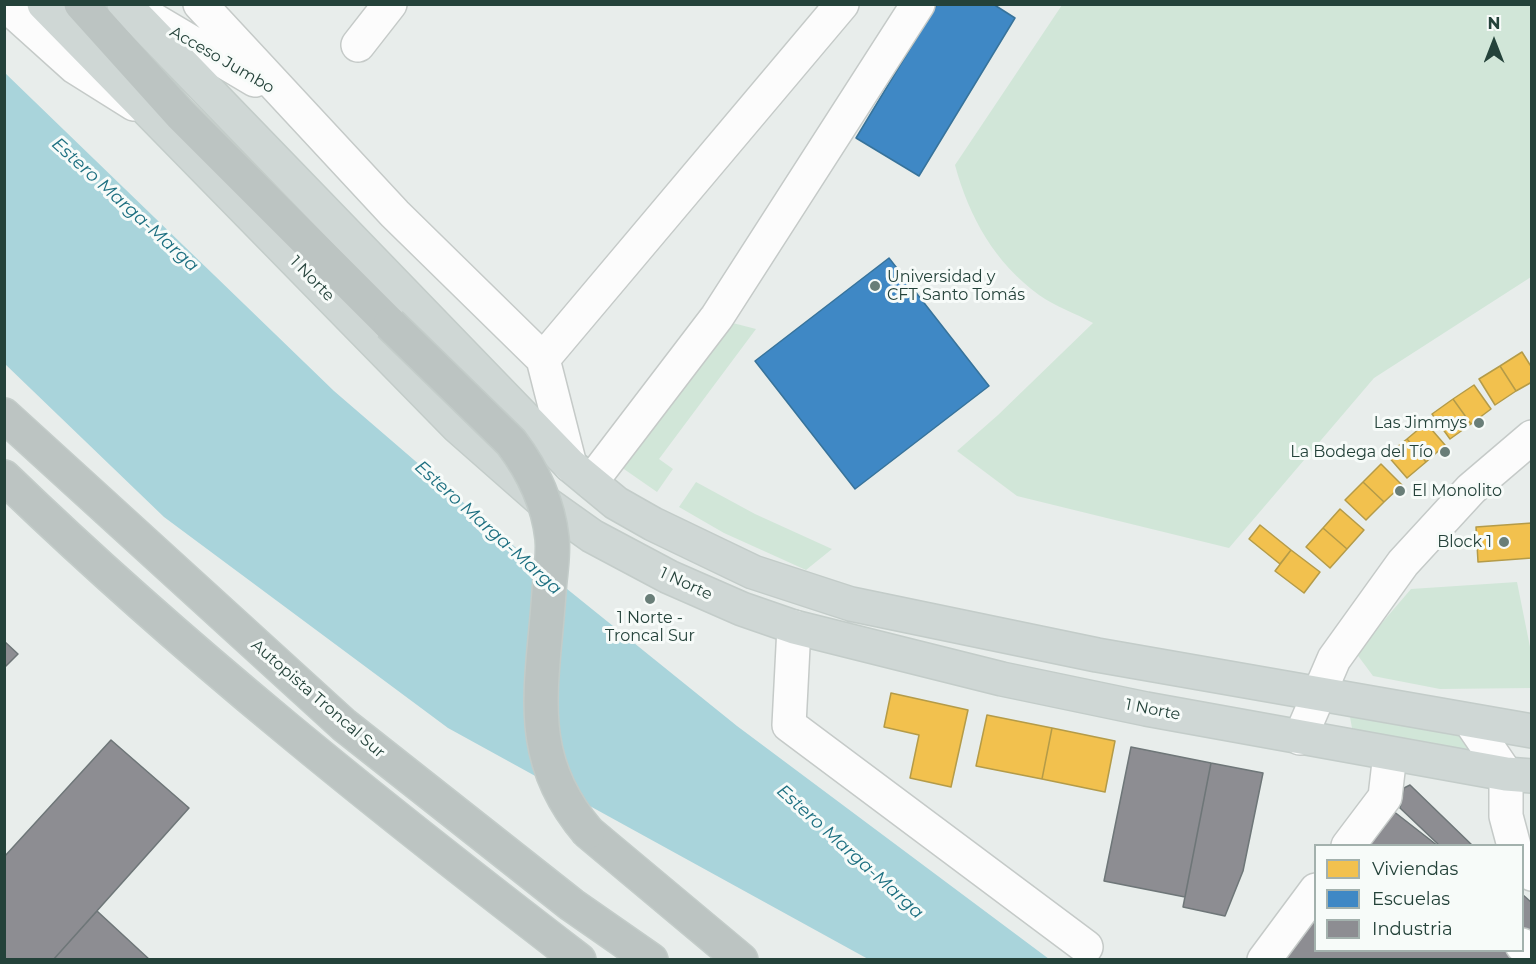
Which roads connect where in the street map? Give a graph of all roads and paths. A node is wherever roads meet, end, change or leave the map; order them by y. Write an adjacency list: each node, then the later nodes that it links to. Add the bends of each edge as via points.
1 (5, 4): 11 (street, via 75,67)
2 (44, 4): 11 (main road, 1 Norte)
3 (81, 4): 32 (highway, bridge, via 180,114 524,459 543,497 553,540 542,710 544,750 560,794 588,832)
4 (125, 4): 10 (street, Acceso Jumbo); 15 (main road)
5 (200, 4): 10 (street)
6 (390, 4): 9 (street)
7 (842, 4): 12 (street)
8 (918, 4): 15 (street, via 717,317)
9 (358, 45)
10 (286, 97): 12 (street, via 395,214)
11 (155, 117): 19 (main road, 1 Norte, via 457,426 540,499 592,536 669,577)
12 (543, 359): 15 (street)
13 (4, 415): 31 (highway, Autopista Troncal Sur, via 344,724 572,905)
14 (1532, 437): 20 (street, via 1471,489 1403,563 1334,659)
15 (581, 473): 20 (main road, via 616,503 753,572 851,604 1097,656)
16 (4, 477): 18 (highway)
17 (4, 490): 18 (highway)
18 (61, 531): 30 (highway, via 323,759)
19 (794, 627): 23 (main road, 1 Norte, via 1002,678); 29 (street, via 789,725)
20 (1317, 693): 21 (main road); 23 (street)
21 (1470, 721): 22 (main road); 25 (street)
22 (1532, 731)
23 (1300, 738): 24 (main road, 1 Norte)
24 (1390, 754): 25 (main road, 1 Norte); 26 (street, via 1385,796)
25 (1523, 770): 27 (street, via 1506,816)
26 (1349, 844)
27 (1513, 844)
28 (1314, 893): 33 (street)
29 (1086, 947)
30 (579, 960)
31 (651, 960)
32 (741, 960)
33 (1264, 960)

